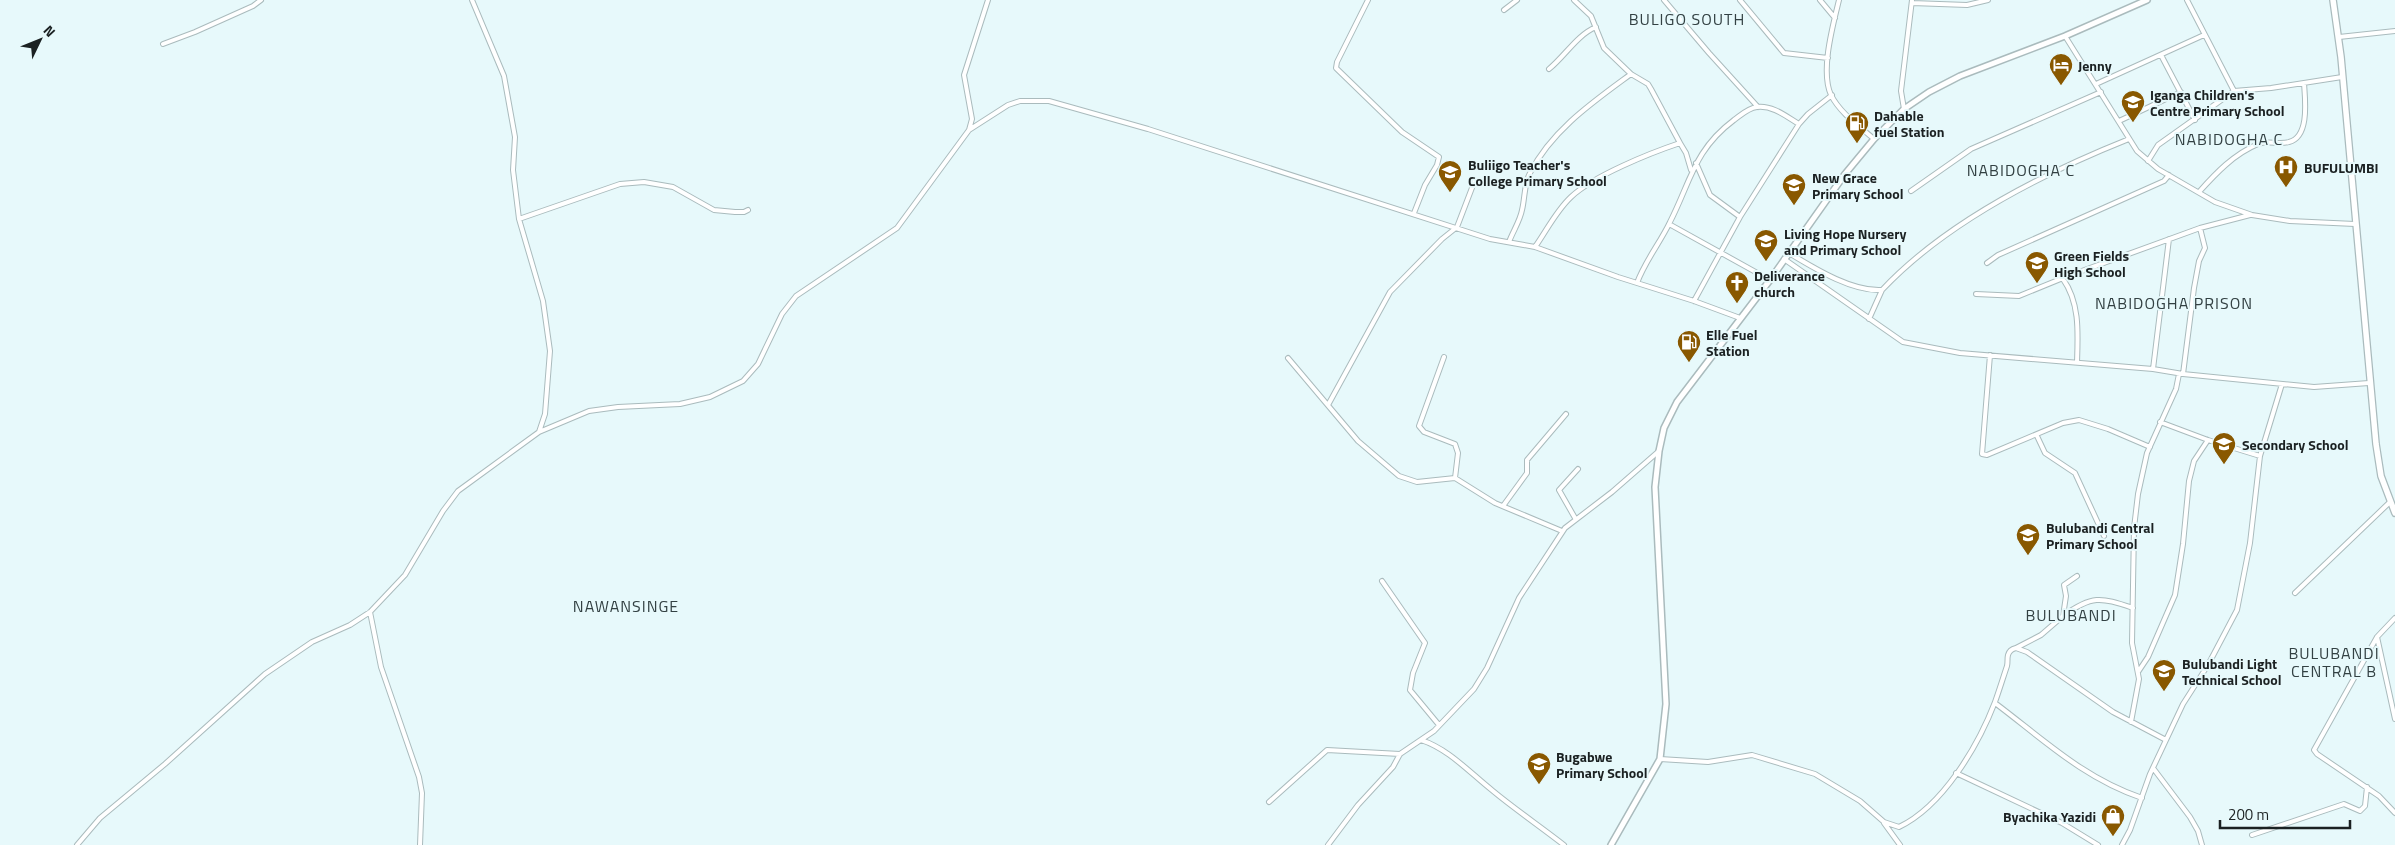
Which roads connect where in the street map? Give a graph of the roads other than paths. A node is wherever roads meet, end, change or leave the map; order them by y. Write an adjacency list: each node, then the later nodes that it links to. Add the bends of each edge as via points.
1 (260, 0): 23 (street, via 254,6)
2 (472, 0): 55 (street, via 504,76 511,108)
3 (988, 0): 40 (street, via 964,74 972,119)
4 (1368, 0): 52 (street, via 1336,68 1402,132 1439,157)
5 (1517, 0): 16 (street)
6 (1574, 0): 18 (street, via 1591,16)
7 (1664, 0): 35 (street)
8 (1740, 0): 25 (street, via 1784,53)
9 (1820, 0): 17 (street)
10 (1839, 0): 17 (street)
11 (1988, 0): 15 (street, via 1968,6)
12 (2187, 0): 20 (street)
13 (2334, 0): 22 (main road)
14 (2143, 1): 21 (street)
15 (1912, 2): 36 (street, via 1900,91)
16 (1504, 10)
17 (1835, 18): 25 (street)
18 (1596, 26): 26 (street, via 1582,35); 27 (street, via 1604,48)
19 (2395, 31): 22 (street)
20 (2204, 35): 24 (street); 31 (street)
21 (2065, 36): 30 (street); 36 (street, via 1960,76)
22 (2339, 37): 28 (main road)
23 (163, 44)
24 (2161, 55): 30 (street); 33 (street)
25 (1828, 58): 34 (street, via 1827,78)
26 (1549, 69)
27 (1631, 74): 43 (street, via 1648,84); 61 (street, via 1576,116 1544,152 1530,173 1522,213)
28 (2342, 77): 29 (street); 57 (main road)
29 (2304, 83): 31 (street); 50 (street, via 2303,127 2297,136 2288,142 2262,142 2249,148 2219,170)
30 (2096, 84): 32 (street)
31 (2234, 90): 37 (street)
32 (2101, 92): 38 (street); 49 (street, via 1971,149)
33 (2182, 92): 37 (street); 38 (street)
34 (1832, 95): 39 (street); 41 (street, via 1841,110)
35 (1758, 107): 39 (street, via 1776,110); 45 (street, via 1746,111 1722,129)
36 (1904, 109): 41 (street)
37 (2195, 120): 44 (street, via 2158,145)
38 (2119, 121): 42 (street)
39 (1799, 124): 54 (street)
40 (968, 130): 52 (street, via 1008,105 1027,100 1049,101); 86 (street, via 897,228 796,296 782,314 758,364 743,381 710,396 680,404 589,411)
41 (1874, 139): 63 (street)
42 (2129, 139): 44 (street); 70 (street, via 1997,201 1900,271)
43 (1680, 143): 46 (street); 62 (street, via 1579,190 1560,209)
44 (2148, 160): 47 (street)
45 (1696, 163): 46 (street); 54 (street, via 1710,195)
46 (1691, 170): 56 (street)
47 (2169, 175): 50 (street); 66 (street, via 2164,181 1998,255)
48 (1475, 180): 58 (street)
49 (1911, 191)
50 (2199, 192): 53 (street, via 2215,202)
51 (748, 210): 55 (street, via 714,210 673,187 644,182 620,184)
52 (1414, 213): 58 (street)
53 (2252, 215): 57 (street, via 2290,221); 59 (street)
54 (1740, 217): 64 (street)
55 (519, 219): 86 (street, via 543,302 550,351 545,414)
56 (1669, 224): 64 (street); 69 (street)
57 (2355, 224): 81 (main road)
58 (1457, 227): 61 (street); 83 (street, via 1390,292)
59 (2200, 228): 60 (street); 80 (street, via 2205,248 2199,261)
60 (2170, 239): 67 (street); 79 (street)
61 (1509, 242): 62 (street)
62 (1535, 247): 69 (street)
63 (1789, 253): 65 (street); 70 (street, via 1865,290)
64 (1719, 254): 68 (street); 72 (street)
65 (1784, 259): 68 (street); 74 (street)
66 (1987, 263)
67 (2063, 279): 71 (street, via 2020,296); 78 (street, via 2070,289 2076,312)
68 (1770, 280): 73 (street)
69 (1637, 283): 72 (street)
70 (1882, 290): 74 (street)
71 (1976, 294)
72 (1694, 301): 73 (street)
73 (1740, 318): 90 (street, via 1677,402 1664,428)
74 (1869, 319): 75 (street, via 1903,342)
75 (1990, 355): 78 (street); 87 (street, via 1982,454 1987,455)
76 (1444, 357): 93 (street, via 1420,426 1424,432 1455,444 1458,453)
77 (1288, 358): 83 (street)
78 (2077, 362): 79 (street)
79 (2153, 369): 80 (street)
80 (2181, 374): 82 (street); 85 (street)
81 (2369, 383): 82 (street, via 2314,387); 94 (main road, via 2381,476)
82 (2282, 384): 91 (street)
83 (1328, 406): 93 (street, via 1358,441 1398,476 1416,482)
84 (1566, 414): 95 (street, via 1527,460 1527,473)
85 (2160, 422): 88 (street); 89 (street)
86 (540, 432): 104 (street, via 458,491 405,575)
87 (2037, 436): 89 (street, via 2063,423 2079,420); 99 (street, via 2045,454 2075,473)
88 (2208, 440): 91 (street); 109 (street, via 2194,461 2189,481 2175,595 2148,657)
89 (2150, 447): 103 (street, via 2138,494 2134,528)
90 (1658, 451): 97 (street, via 1612,492); 118 (street, via 1655,488 1666,704)
91 (2260, 456): 116 (street, via 2250,543 2237,610)
92 (1578, 469): 97 (street, via 1559,490)
93 (1455, 478): 95 (street)
94 (2390, 502): 96 (main road); 102 (street)
95 (1503, 506): 98 (street)
96 (2395, 513)
97 (1575, 518): 98 (street)
98 (1562, 531): 114 (street, via 1519,598 1482,679)
99 (2104, 536)
100 (2078, 576): 105 (street, via 2064,585)
101 (1382, 581): 114 (street, via 1425,643 1410,690)
102 (2295, 593)
103 (2133, 608): 105 (street, via 2101,598 2077,606); 109 (street, via 2132,643)
104 (370, 612): 127 (street, via 305,646 265,674 100,818); 128 (street, via 381,667 419,777 422,793)
105 (2063, 616): 108 (street, via 2041,635)
106 (2395, 618): 107 (street)
107 (2377, 637): 111 (street); 121 (street, via 2314,750)
108 (2016, 648): 110 (street, via 2007,656 2008,664); 113 (street)
109 (2138, 672): 113 (street)
110 (1995, 702): 120 (street, via 1976,743); 122 (street, via 2064,758 2121,791)
111 (2393, 705): 112 (street)
112 (2395, 719)
113 (2131, 722): 116 (street)
114 (1439, 725): 115 (street)
115 (1421, 740): 117 (street); 130 (street, via 1456,759)
116 (2166, 740): 119 (street)
117 (1400, 754): 123 (street, via 1327,750); 129 (street, via 1393,767)
118 (1660, 759): 125 (street, via 1708,762 1752,754 1816,774 1860,801); 131 (street)
119 (2153, 768): 122 (street); 135 (street, via 2190,816)
120 (1956, 774): 125 (street, via 1936,798 1907,823 1894,827); 133 (street, via 2062,823)
121 (2367, 787): 124 (street); 126 (street, via 2360,811 2344,804)
122 (2142, 798): 134 (street)
123 (1269, 802)
124 (2395, 813)
125 (1884, 822): 132 (street)
126 (2252, 835)
127 (77, 845)
128 (420, 845)
129 (1328, 845)
130 (1564, 845)
131 (1612, 845)
132 (1900, 845)
133 (2098, 845)
134 (2122, 845)
135 (2202, 845)

